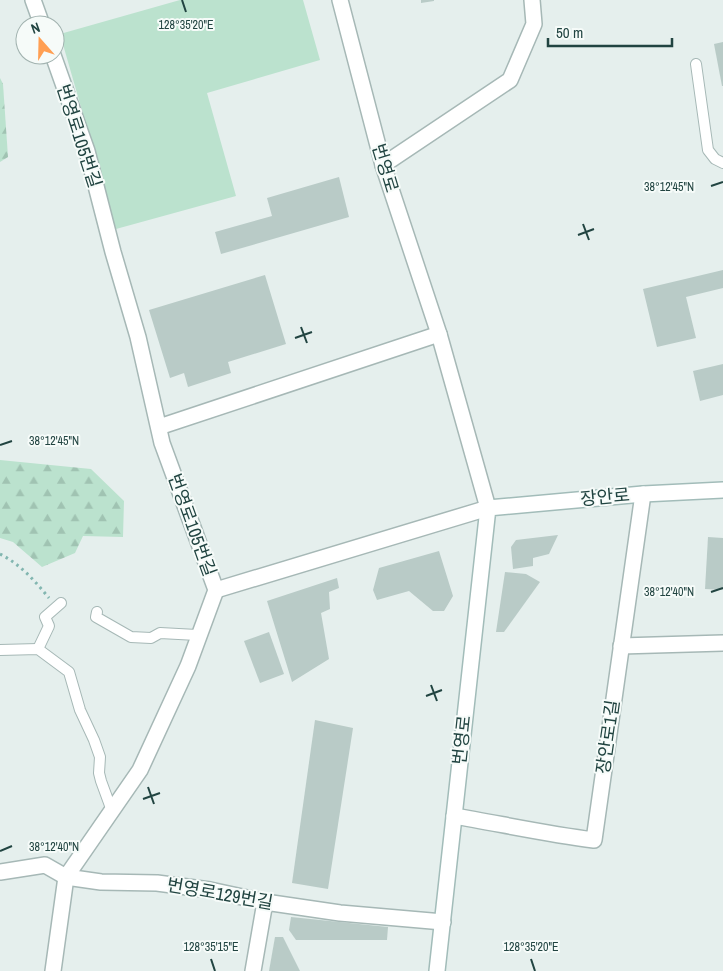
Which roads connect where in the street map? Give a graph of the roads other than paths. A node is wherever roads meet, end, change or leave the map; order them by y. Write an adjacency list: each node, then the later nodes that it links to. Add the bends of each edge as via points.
1 (34, 0): 4 (street)
2 (340, 0): 8 (street, 번영로)
3 (532, 0): 8 (street, via 534,24 510,80)
4 (39, 15)
5 (696, 64): 7 (lane, via 708,150)
6 (57, 65): 10 (street, 번영로105번길, via 87,151)
7 (723, 163)
8 (383, 166): 9 (street, 번영로)
9 (439, 334): 10 (street); 13 (street, 번영로)
10 (159, 427): 14 (street, 번영로105번길, via 162,444)
11 (723, 490): 12 (street, 장안로)
12 (643, 494): 13 (street, 장안로); 18 (street, 장안로1길)
13 (488, 508): 14 (street); 23 (street, 번영로)
14 (216, 590): 21 (street, 번영로105번길)
15 (59, 605): 19 (lane, via 45,617 49,626)
16 (98, 612): 21 (lane, via 96,617 131,637 151,638 160,633 197,635)
17 (723, 643): 18 (street)
18 (621, 646): 23 (street, 장안로1길, via 594,840)
19 (38, 649): 20 (lane); 22 (lane, via 68,672 100,757 99,773)
20 (0, 650)
21 (188, 666): 22 (street, 번영로105번길, via 140,770)
22 (112, 811): 25 (street, 번영로105번길)
23 (454, 816): 27 (street, 번영로)
24 (0, 872): 25 (street, 번영로129번길, via 46,865)
25 (66, 877): 26 (street, 번영로129번길, via 101,882 157,883); 28 (street, 번영로105번길)
26 (265, 902): 27 (street, 번영로129번길, via 340,913); 29 (street)
27 (443, 922): 30 (street, 번영로)
28 (53, 971)
29 (253, 971)
30 (437, 971)

